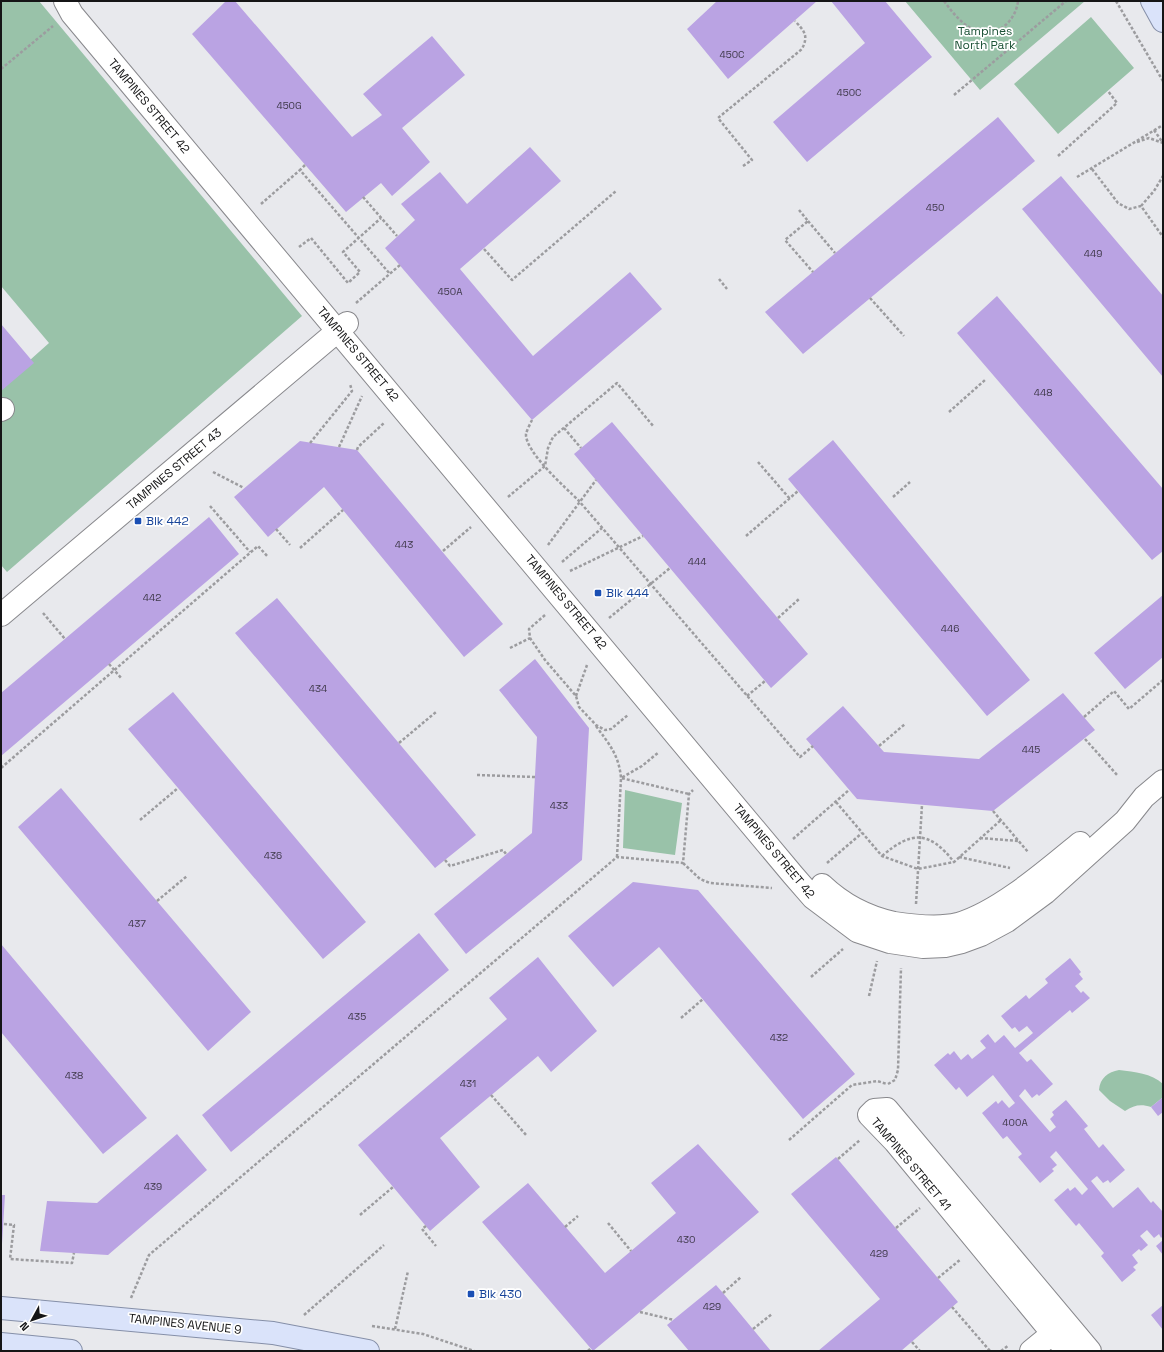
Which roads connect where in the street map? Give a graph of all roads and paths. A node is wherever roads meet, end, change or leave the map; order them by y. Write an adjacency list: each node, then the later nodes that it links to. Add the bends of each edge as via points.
1 (65, 1): 46 (street, TAMPINES STREET 42, via 72,14)
2 (72, 1): 46 (street, TAMPINES STREET 42, via 80,7)
3 (944, 1): 4 (path, via 959,20 973,30 988,33 1002,29 1012,20)
4 (1018, 1)
5 (1066, 1): 14 (path)
6 (1116, 1): 12 (path)
7 (1152, 1): 9 (main road)
8 (794, 21): 21 (path, via 805,32 806,41 802,49 718,118 752,160)
9 (1163, 21)
10 (54, 25): 11 (path)
11 (1, 70)
12 (1163, 82)
13 (1108, 91): 19 (path, via 1118,103)
14 (954, 95)
15 (1163, 125): 16 (path)
16 (1154, 130): 17 (path); 18 (path)
17 (1163, 143): 18 (path, via 1150,138)
18 (1132, 144): 22 (path)
19 (1058, 156)
20 (305, 165): 23 (path)
21 (743, 166)
22 (1092, 169): 25 (path); 29 (path, via 1118,203 1129,209)
23 (300, 170): 28 (path); 35 (path)
24 (1163, 176): 29 (path)
25 (1077, 177)
26 (616, 191): 37 (path, via 512,280)
27 (363, 198): 31 (path)
28 (266, 199)
29 (1141, 206): 34 (path)
30 (800, 210): 32 (path)
31 (381, 218): 33 (path); 35 (path)
32 (808, 221): 38 (path); 40 (path, via 785,240)
33 (398, 236)
34 (1163, 237)
35 (358, 238): 36 (path, via 343,252 360,272 348,283 311,238); 41 (path)
36 (299, 247)
37 (484, 249)
38 (835, 253)
39 (400, 265): 41 (path)
40 (813, 272)
41 (390, 274): 45 (path)
42 (719, 279): 43 (path)
43 (727, 289)
44 (870, 298): 47 (path)
45 (358, 301)
46 (343, 327): 92 (street, TAMPINES STREET 43); 134 (street, TAMPINES STREET 42); 150 (street, TAMPINES STREET 42, via 813,898)
47 (904, 336)
48 (985, 380): 51 (path)
49 (352, 391): 56 (path)
50 (361, 397): 57 (path)
51 (949, 412)
52 (532, 420): 61 (path, via 526,434 528,446)
53 (384, 423): 59 (path)
54 (654, 427): 55 (path, via 617,383)
55 (564, 428): 58 (path); 61 (path, via 553,437)
56 (310, 443)
57 (339, 447)
58 (581, 448)
59 (357, 450)
60 (758, 462): 69 (path)
61 (545, 466): 67 (path); 70 (path)
62 (213, 472): 65 (path)
63 (596, 480): 70 (path)
64 (910, 482): 68 (path)
65 (244, 488)
66 (798, 491): 69 (path)
67 (508, 497)
68 (893, 497)
69 (790, 499): 77 (path)
70 (579, 501): 74 (path); 79 (path)
71 (210, 506): 83 (path)
72 (343, 510): 81 (path)
73 (473, 525): 82 (path)
74 (602, 528): 80 (path); 85 (path)
75 (276, 529): 78 (path)
76 (643, 536): 80 (path)
77 (746, 536)
78 (290, 545)
79 (548, 546)
80 (618, 547): 87 (path); 88 (path)
81 (300, 548)
82 (443, 551)
83 (250, 552): 84 (path, via 258,546); 100 (path)
84 (268, 557)
85 (562, 562)
86 (670, 568): 88 (path)
87 (570, 571)
88 (650, 584): 94 (path); 105 (path)
89 (799, 599): 93 (path)
90 (547, 612): 95 (path, via 529,629)
91 (43, 613): 96 (path)
92 (1, 615)
93 (778, 618)
94 (609, 619)
95 (530, 638): 97 (path); 104 (path)
96 (65, 639)
97 (510, 648)
98 (587, 662): 104 (path)
99 (109, 664): 100 (path)
100 (114, 670): 101 (path); 116 (path)
101 (122, 679)
102 (1163, 680): 108 (path, via 1129,710 1114,691)
103 (765, 681): 105 (path)
104 (576, 696): 110 (path, via 579,707)
105 (747, 696): 113 (path, via 800,757)
106 (436, 712): 112 (path)
107 (630, 713): 110 (path, via 611,729 605,730)
108 (1084, 717)
109 (906, 724): 114 (path)
110 (596, 725): 120 (path, via 620,763)
111 (1085, 739): 118 (path)
112 (399, 743)
113 (812, 746)
114 (879, 746)
115 (661, 751): 120 (path)
116 (1, 768)
117 (477, 775): 119 (path)
118 (1118, 776)
119 (535, 777)
120 (621, 778): 138 (path); 141 (path, via 689,794)
121 (1163, 781): 127 (street, TAMPINES STREET 42)
122 (178, 788): 128 (path)
123 (849, 790): 124 (path)
124 (836, 802): 130 (path); 134 (path)
125 (922, 805): 131 (path)
126 (993, 811): 129 (path)
127 (1121, 817): 134 (street, TAMPINES STREET 42, via 1033,881 982,914 958,924 924,927 885,921 855,910 829,892); 150 (street, TAMPINES STREET 42, via 1045,893 1007,921 981,935 945,946 923,946 890,942)
128 (140, 820)
129 (1001, 820): 132 (path); 133 (path)
130 (862, 833): 137 (path); 143 (path)
131 (920, 838): 137 (path, via 908,838); 142 (path, via 932,840 943,848); 145 (path)
132 (980, 838): 133 (path); 139 (path)
133 (1019, 841): 135 (path)
134 (785, 845)
135 (1028, 852)
136 (506, 854): 140 (path, via 503,850 450,866)
137 (882, 856): 145 (path)
138 (617, 857): 141 (path); 178 (path, via 149,1254)
139 (959, 857): 142 (path); 144 (path)
140 (445, 860)
141 (683, 862): 147 (path, via 700,879 710,883)
142 (954, 862): 145 (path)
143 (824, 865)
144 (1010, 868)
145 (918, 869): 149 (path)
146 (187, 876): 148 (path)
147 (775, 888)
148 (157, 901)
149 (916, 910)
150 (857, 931): 153 (path, via 845,947)
151 (901, 964): 157 (path, via 898,1070 895,1080)
152 (875, 969): 154 (path)
153 (811, 977)
154 (869, 996)
155 (703, 999): 156 (path)
156 (681, 1018)
157 (888, 1084)
158 (491, 1095): 159 (path)
159 (527, 1136)
160 (393, 1187): 162 (path)
161 (937, 1194): 168 (path); 169 (street, TAMPINES STREET 41); 188 (street, TAMPINES STREET 41, via 895,1142 869,1115 874,1110 887,1108)
162 (360, 1215)
163 (578, 1216): 167 (path)
164 (608, 1223): 172 (path)
165 (4, 1224): 173 (path, via 14,1225 10,1259 72,1263)
166 (426, 1226): 171 (path, via 422,1229)
167 (565, 1227)
168 (896, 1228)
169 (979, 1244): 176 (path); 188 (street, TAMPINES STREET 41)
170 (384, 1245): 183 (path)
171 (436, 1246)
172 (631, 1251)
173 (74, 1253)
174 (408, 1271): 185 (path)
175 (741, 1277): 177 (path)
176 (938, 1278)
177 (723, 1293)
178 (130, 1300)
179 (952, 1307): 195 (path)
180 (1, 1308): 192 (main road, TAMPINES AVENUE 9, via 273,1333)
181 (640, 1312): 184 (path)
182 (772, 1314): 186 (path)
183 (300, 1318)
184 (674, 1320)
185 (394, 1329)
186 (753, 1330)
187 (912, 1342): 194 (path)
188 (1069, 1342): 196 (street)
189 (1, 1344): 191 (main road)
190 (591, 1348): 193 (path)
191 (71, 1351)
192 (368, 1351)
193 (588, 1351)
194 (920, 1351)
195 (990, 1351)
196 (1031, 1351)

